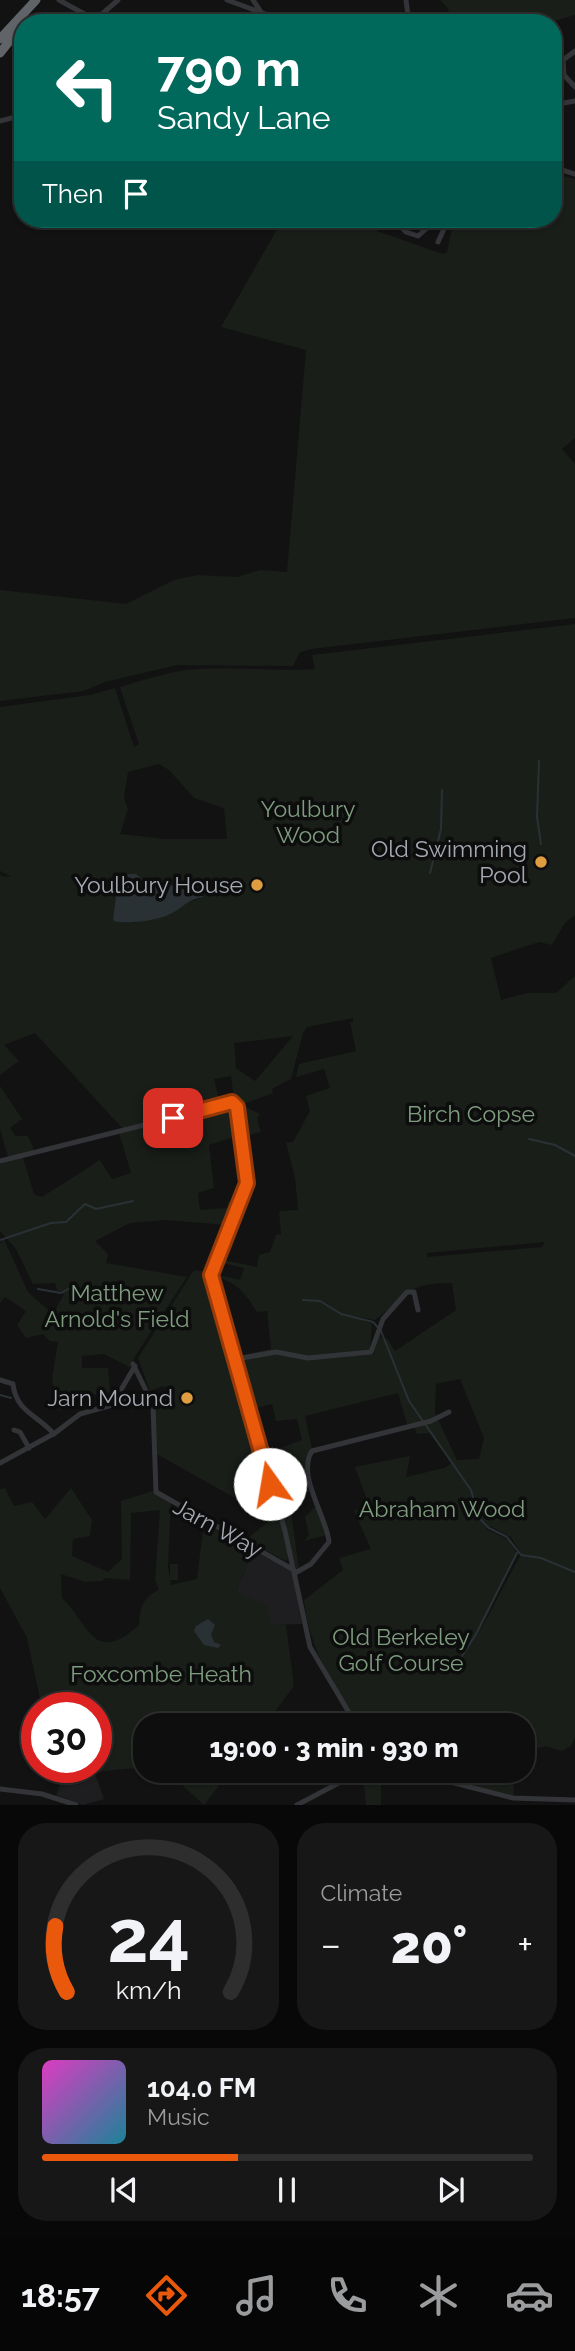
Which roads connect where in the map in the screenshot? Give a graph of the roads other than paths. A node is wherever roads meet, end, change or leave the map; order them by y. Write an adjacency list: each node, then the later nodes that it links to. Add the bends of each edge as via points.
1 (34, 0): 8 (highway); 9 (highway)
2 (44, 0): 10 (highway)
3 (118, 0): 12 (street)
4 (227, 0): 7 (street)
5 (253, 0): 7 (street)
6 (61, 1): 11 (street)
7 (261, 12): 13 (street)
8 (18, 14)
9 (22, 14)
10 (31, 14)
11 (84, 14)
12 (105, 14)
13 (266, 14)
14 (14, 18): 16 (highway)
15 (14, 23): 19 (highway)
16 (0, 30)
17 (14, 33): 20 (highway)
18 (14, 35): 22 (highway)
19 (0, 39)
20 (0, 48)
21 (575, 51): 23 (street, via 563,60 564,75)
22 (0, 53)
23 (575, 87)
24 (402, 228): 25 (street, via 418,236)
25 (427, 228)
26 (442, 228): 27 (street)
27 (438, 242)
28 (0, 1161): 30 (street, via 232,1102 236,1105 247,1183 211,1275)
29 (418, 1310): 30 (street, via 414,1292 407,1292 383,1319 371,1352 308,1358 276,1352)
30 (236, 1359): 39 (street)
31 (0, 1380): 36 (street, via 13,1384 14,1396 27,1414 43,1421)
32 (148, 1395): 33 (street); 33 (street, via 134,1365); 39 (street, Jarn Way, via 153,1405 156,1492)
33 (115, 1399): 36 (street, via 112,1405 80,1414)
34 (449, 1412): 39 (street, via 431,1421 312,1451 311,1493 329,1542 311,1564)
35 (15, 1430): 37 (street)
36 (54, 1434): 37 (street)
37 (29, 1448): 38 (street)
38 (0, 1463)
39 (295, 1571): 40 (street, via 310,1647)
40 (349, 1713)
41 (339, 1783): 47 (street)
42 (455, 1783): 45 (street)
43 (0, 1789): 46 (street, via 38,1793)
44 (575, 1800): 45 (street)
45 (554, 1803)
46 (76, 1805)
47 (297, 1805)

